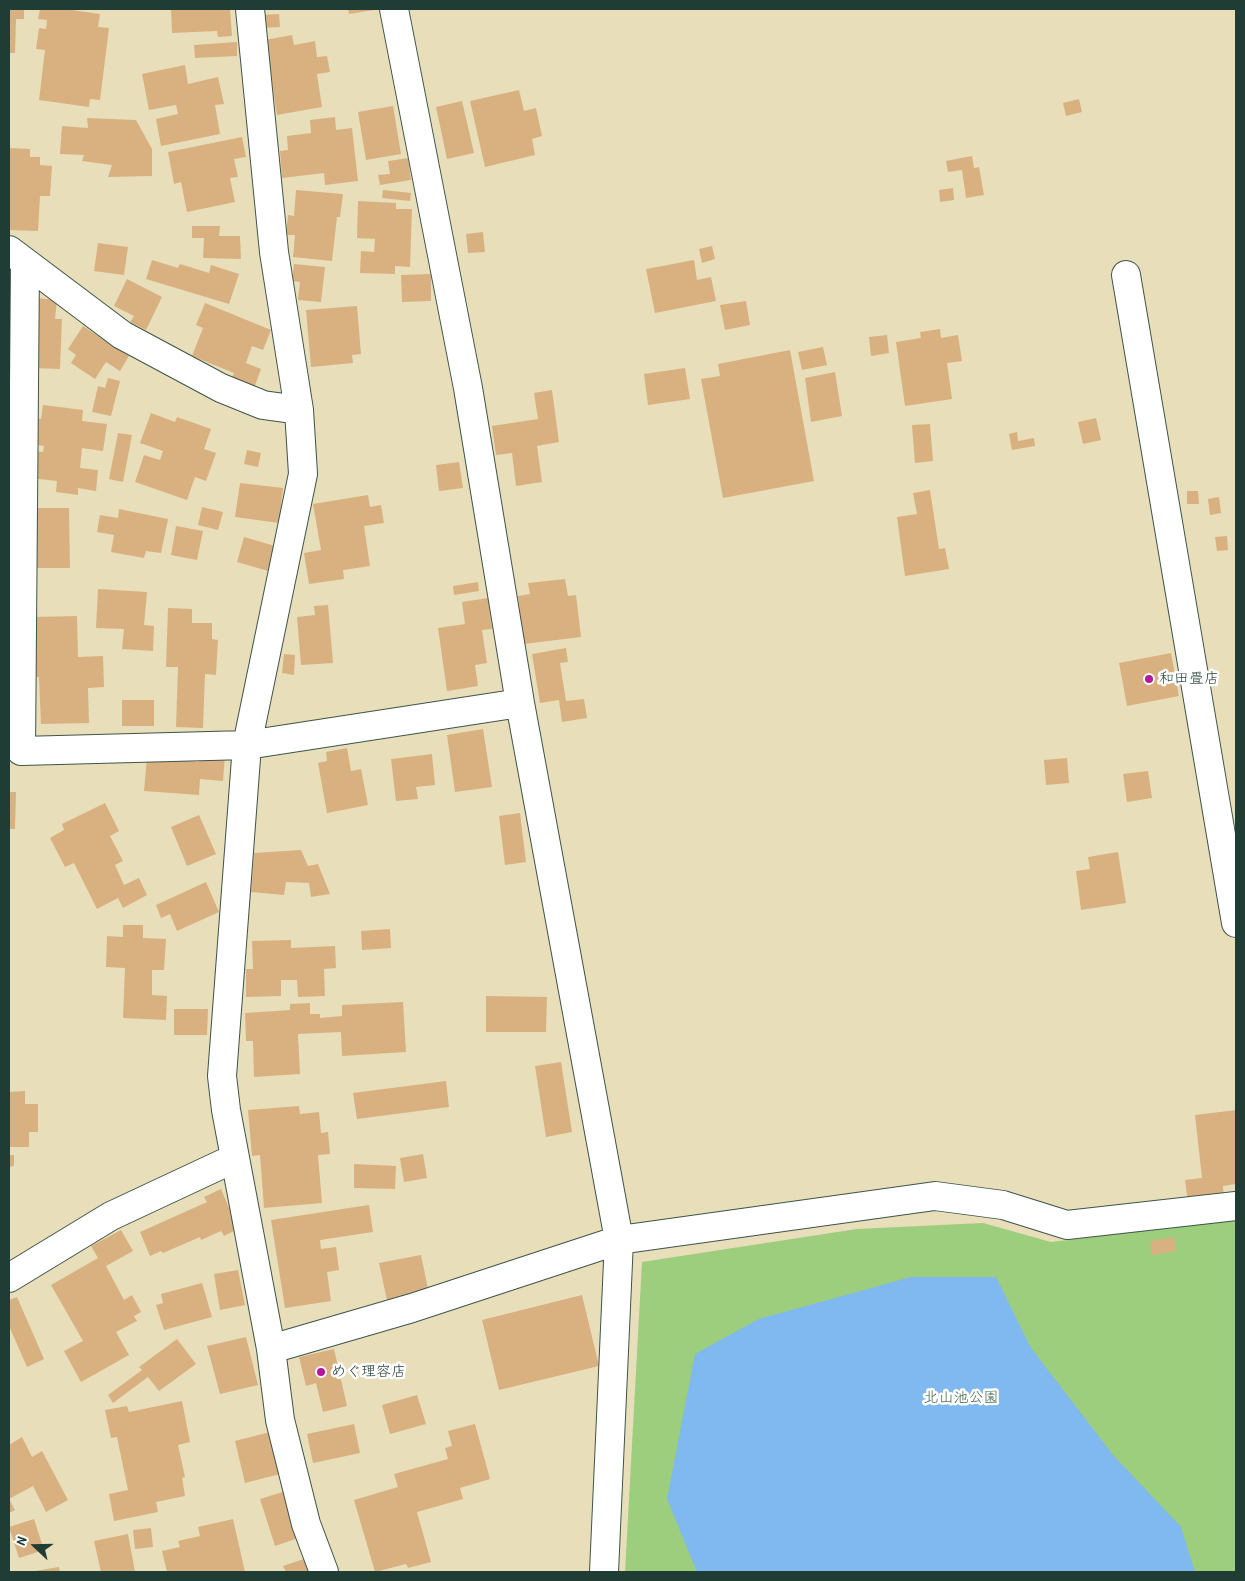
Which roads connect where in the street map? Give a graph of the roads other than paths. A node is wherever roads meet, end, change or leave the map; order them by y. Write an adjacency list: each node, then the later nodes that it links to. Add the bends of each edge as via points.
1 (250, 9): 5 (street, via 274,252)
2 (394, 9): 6 (street, via 468,388)
3 (17, 257): 5 (street, via 122,335 221,388 263,405); 7 (street, via 21,751)
4 (1126, 275): 8 (street)
5 (299, 410): 7 (street, via 303,474)
6 (520, 703): 7 (street); 11 (street)
7 (246, 745): 9 (street, via 222,1076)
8 (1236, 923)
9 (234, 1158): 12 (street, via 111,1216); 13 (street)
10 (1236, 1206): 11 (street, via 1067,1225 1003,1205 935,1196)
11 (619, 1240): 13 (street, via 412,1308); 15 (street)
12 (9, 1278)
13 (271, 1349): 14 (street, via 280,1420 306,1524)
14 (324, 1572)
15 (604, 1572)

